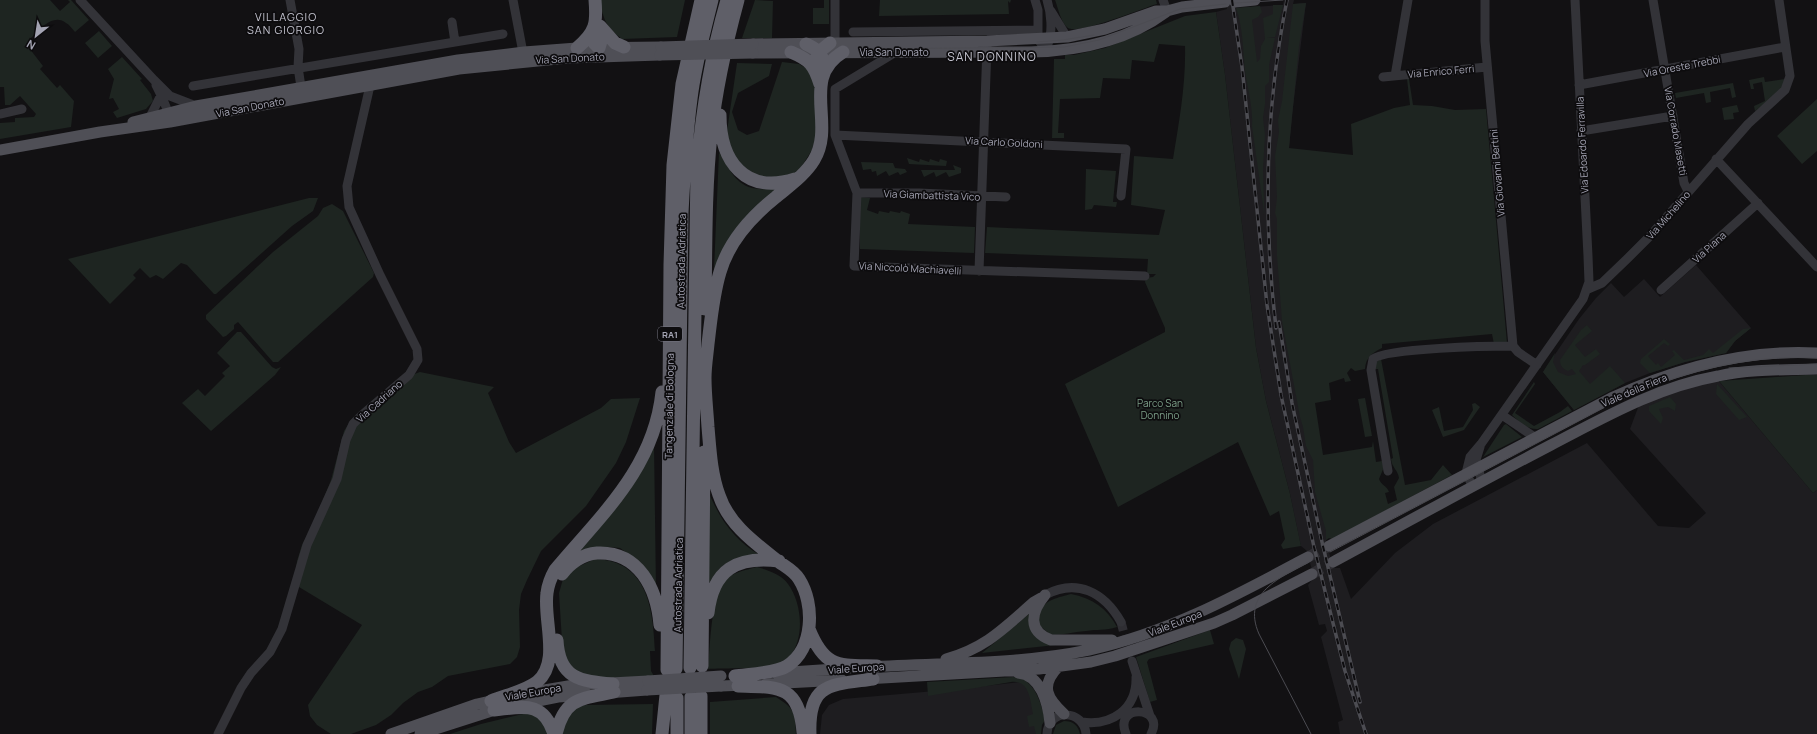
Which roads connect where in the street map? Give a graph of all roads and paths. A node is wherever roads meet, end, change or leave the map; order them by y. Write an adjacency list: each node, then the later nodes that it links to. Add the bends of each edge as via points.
1 (80, 0): 57 (street)
2 (290, 0): 46 (street, via 299,49)
3 (513, 0): 45 (street)
4 (595, 0): 24 (highway)
5 (693, 0): 53 (highway)
6 (701, 0): 53 (highway, Tangenziale di Bologna / RA1)
7 (712, 0): 108 (highway, Autostrada Adriatica, via 691,98 682,197)
8 (727, 0): 106 (highway, Autostrada Adriatica, via 710,68 697,168)
9 (738, 0): 25 (highway)
10 (835, 0): 33 (street)
11 (1035, 0): 28 (street, via 1038,10)
12 (1047, 0): 21 (street)
13 (1163, 0): 22 (street)
14 (1247, 0): 15 (main road, Via San Donato); 22 (main road, Via San Donato)
15 (1255, 0)
16 (1408, 0): 50 (street, Via Enrico Ferri)
17 (1485, 0): 47 (street, Via Giovanni Bertini)
18 (1575, 0): 54 (street, Via Edoardo Ferravilla)
19 (1652, 0): 48 (street, Via Corrado Masetti)
20 (1779, 0): 36 (street, Via Michelino)
21 (1050, 10): 29 (street); 30 (street)
22 (1167, 11): 29 (main road, Via San Donato, via 1156,11 1105,29); 40 (main road, Via San Donato, via 1137,30 1112,40 1080,48)
23 (452, 22): 31 (street)
24 (597, 25): 35 (highway, via 615,43); 37 (highway); 41 (highway, via 594,43)
25 (730, 29): 70 (highway, via 720,109 720,128 725,150 737,169 754,180 775,183); 87 (highway, via 716,99 708,169)
26 (853, 32): 28 (street, Via San Donato)
27 (503, 34): 31 (street)
28 (1038, 34): 30 (main road, Via San Donato); 34 (main road, Via San Donato); 40 (street)
29 (1067, 37): 30 (main road, Via San Donato)
30 (1050, 38): 40 (street)
31 (455, 42): 46 (street)
32 (806, 44): 33 (main road, Via San Donato); 38 (main road, Via San Donato); 43 (highway)
33 (836, 46): 34 (main road, Via San Donato); 43 (highway); 44 (main road, Via San Donato); 49 (highway, via 831,60)
34 (987, 46): 40 (main road, Via San Donato); 44 (main road, Via San Donato); 67 (street)
35 (624, 47): 39 (main road, Via San Donato); 41 (main road, Via San Donato)
36 (1785, 47): 48 (street, Via Oreste Trebbi); 69 (street, Via Michelino, via 1790,76 1787,87)
37 (577, 48): 41 (main road, Via San Donato); 45 (main road, Via San Donato)
38 (753, 49): 39 (main road, Via San Donato, bridge); 42 (main road, Via San Donato)
39 (660, 51): 41 (main road, Via San Donato)
40 (1046, 51)
41 (599, 52): 45 (main road, Via San Donato)
42 (791, 52): 43 (main road, Via San Donato); 49 (highway, via 808,61)
43 (819, 52): 49 (highway, via 816,58)
44 (896, 52): 66 (street, Via Niccolò Machiavelli, via 835,90)
45 (524, 56): 52 (main road, Via San Donato, via 459,69)
46 (298, 67): 55 (street); 56 (street)
47 (1487, 67): 50 (street, Via Enrico Ferri); 83 (street, Via Giovanni Bertini)
48 (1665, 69): 54 (street, Via Oreste Trebbi); 61 (street, Via Corrado Masetti)
49 (820, 72): 70 (highway, via 820,145 812,164)
50 (1395, 76): 51 (street, Via Enrico Ferri)
51 (1383, 77)
52 (363, 81): 56 (main road, Via San Donato); 63 (main road, Via San Donato); 123 (street, Via Cadriano, via 365,106 347,186 349,207 417,349 418,360 409,374 353,424 346,440 337,479 307,545 282,629 270,652 241,688)
53 (682, 84): 82 (highway, Tangenziale di Bologna / RA1, via 673,165)
54 (1579, 85): 64 (street, Via Edoardo Ferravilla)
55 (193, 86)
56 (301, 87): 58 (main road, Via San Donato)
57 (165, 95): 58 (street); 62 (street); 63 (street, via 172,102)
58 (196, 106): 63 (main road, Via San Donato)
59 (22, 109): 60 (street)
60 (0, 114)
61 (1673, 116): 64 (street); 71 (street, Via Corrado Masetti, via 1684,183)
62 (150, 117): 63 (main road, Via San Donato); 65 (main road, Via San Donato)
63 (169, 117): 65 (main road, Via San Donato)
64 (1581, 130): 80 (street, Via Edoardo Ferravilla)
65 (100, 132): 68 (main road, Via San Donato)
66 (835, 135): 67 (street, Via Carlo Goldoni); 72 (street, Via Niccolò Machiavelli)
67 (983, 141): 73 (street); 74 (street, Via Carlo Goldoni, via 1126,149)
68 (0, 150)
69 (1716, 159): 71 (street, Via Michelino); 76 (street)
70 (798, 178): 87 (highway, via 749,221 736,237 723,261 714,295)
71 (1688, 191): 80 (street, Via Michelino, via 1650,236 1608,278 1597,287)
72 (857, 193): 73 (street, Via Giambattista Vico); 78 (street, Via Niccolò Machiavelli, via 854,266)
73 (982, 196): 75 (street, Via Giambattista Vico); 78 (street)
74 (1121, 196)
75 (1006, 198)
76 (1758, 203): 77 (street); 81 (street, Via Piana)
77 (1815, 262)
78 (978, 271): 79 (street, Via Niccolò Machiavelli)
79 (1145, 276)
80 (1588, 289): 85 (street, via 1584,299)
81 (1661, 290)
82 (670, 317): 108 (highway, Tangenziale di Bologna / RA1); 116 (highway, via 662,400 655,431 646,453 623,490 555,570 546,595 550,656 546,668 536,683)
83 (1513, 346): 85 (street); 92 (street, via 1468,346 1382,354 1373,359 1371,370)
84 (1817, 353): 89 (main road, Viale della Fiera, via 1733,357 1690,368 1628,390)
85 (1537, 365): 88 (street)
86 (1817, 369): 94 (main road, Viale della Fiera, via 1725,374 1673,388 1613,413)
87 (705, 377): 97 (highway, via 710,450 719,496 738,527); 106 (highway)
88 (1502, 415): 89 (street); 90 (street)
89 (1536, 438): 91 (main road, Viale della Fiera)
90 (1482, 444): 91 (street, via 1477,455); 93 (street, via 1469,459)
91 (1478, 468): 93 (main road, Viale della Fiera); 94 (street)
92 (1388, 471)
93 (1466, 474): 94 (street); 95 (main road)
94 (1478, 484): 98 (main road)
95 (1329, 546)
96 (1308, 558): 103 (main road, Viale Europa, via 1213,608)
97 (779, 561): 102 (highway, via 802,585 806,597); 106 (highway, via 746,561 720,578 710,599)
98 (1333, 562)
99 (1312, 574): 107 (main road, Viale Europa, via 1232,616 1199,629 1115,656)
100 (1045, 595): 101 (street, via 1061,588 1077,587 1088,590 1105,600); 103 (main road, via 1033,618 1035,628 1043,637 1051,640 1100,640); 105 (main road, via 978,648)
101 (1121, 622)
102 (809, 629): 109 (highway, via 820,650 833,662); 112 (highway, via 802,650 786,667)
103 (1139, 636): 105 (main road, Viale Europa, via 1090,650 1037,658)
104 (1132, 661): 111 (street)
105 (928, 664): 109 (main road, Viale Europa)
106 (696, 667)
107 (1058, 667): 110 (main road, Viale Europa); 117 (main road, via 1048,679 1048,692 1052,702)
108 (669, 670): 113 (highway, via 659,612 645,576 632,562 616,554 602,553 581,557 562,573 556,586 554,607 558,656 565,669 577,678)
109 (875, 672): 110 (main road, Viale Europa); 112 (main road, Viale Europa); 134 (highway, via 822,691 816,698 810,714)
110 (932, 676): 122 (main road, via 1017,672 1029,675 1034,679 1048,705)
111 (1136, 677): 119 (street); 120 (street, via 1131,703)
112 (736, 681): 113 (main road, Viale Europa, bridge); 133 (highway, via 780,690 790,695 801,712)
113 (613, 688): 116 (main road, Viale Europa); 126 (highway, via 571,704 562,714)
114 (699, 696): 130 (highway); 131 (highway); 132 (highway)
115 (670, 697): 127 (highway); 128 (highway); 129 (highway)
116 (492, 705): 124 (main road, Viale Europa); 125 (main road, Viale Europa); 126 (highway, via 535,708 545,716)
117 (1064, 714): 121 (street, via 1074,716); 122 (street, via 1056,717)
118 (1128, 715): 119 (street, via 1142,711); 120 (street); 136 (street, via 1124,724)
119 (1150, 716): 137 (street, via 1154,725)
120 (1110, 720): 121 (street)
121 (1082, 722): 135 (street)
122 (1048, 729)
123 (218, 734)
124 (391, 734)
125 (420, 734)
126 (555, 734)
127 (662, 734)
128 (666, 734)
129 (677, 734)
130 (691, 734)
131 (701, 734)
132 (707, 734)
133 (803, 734)
134 (810, 734)
135 (1086, 734)
136 (1126, 734)
137 (1151, 734)

